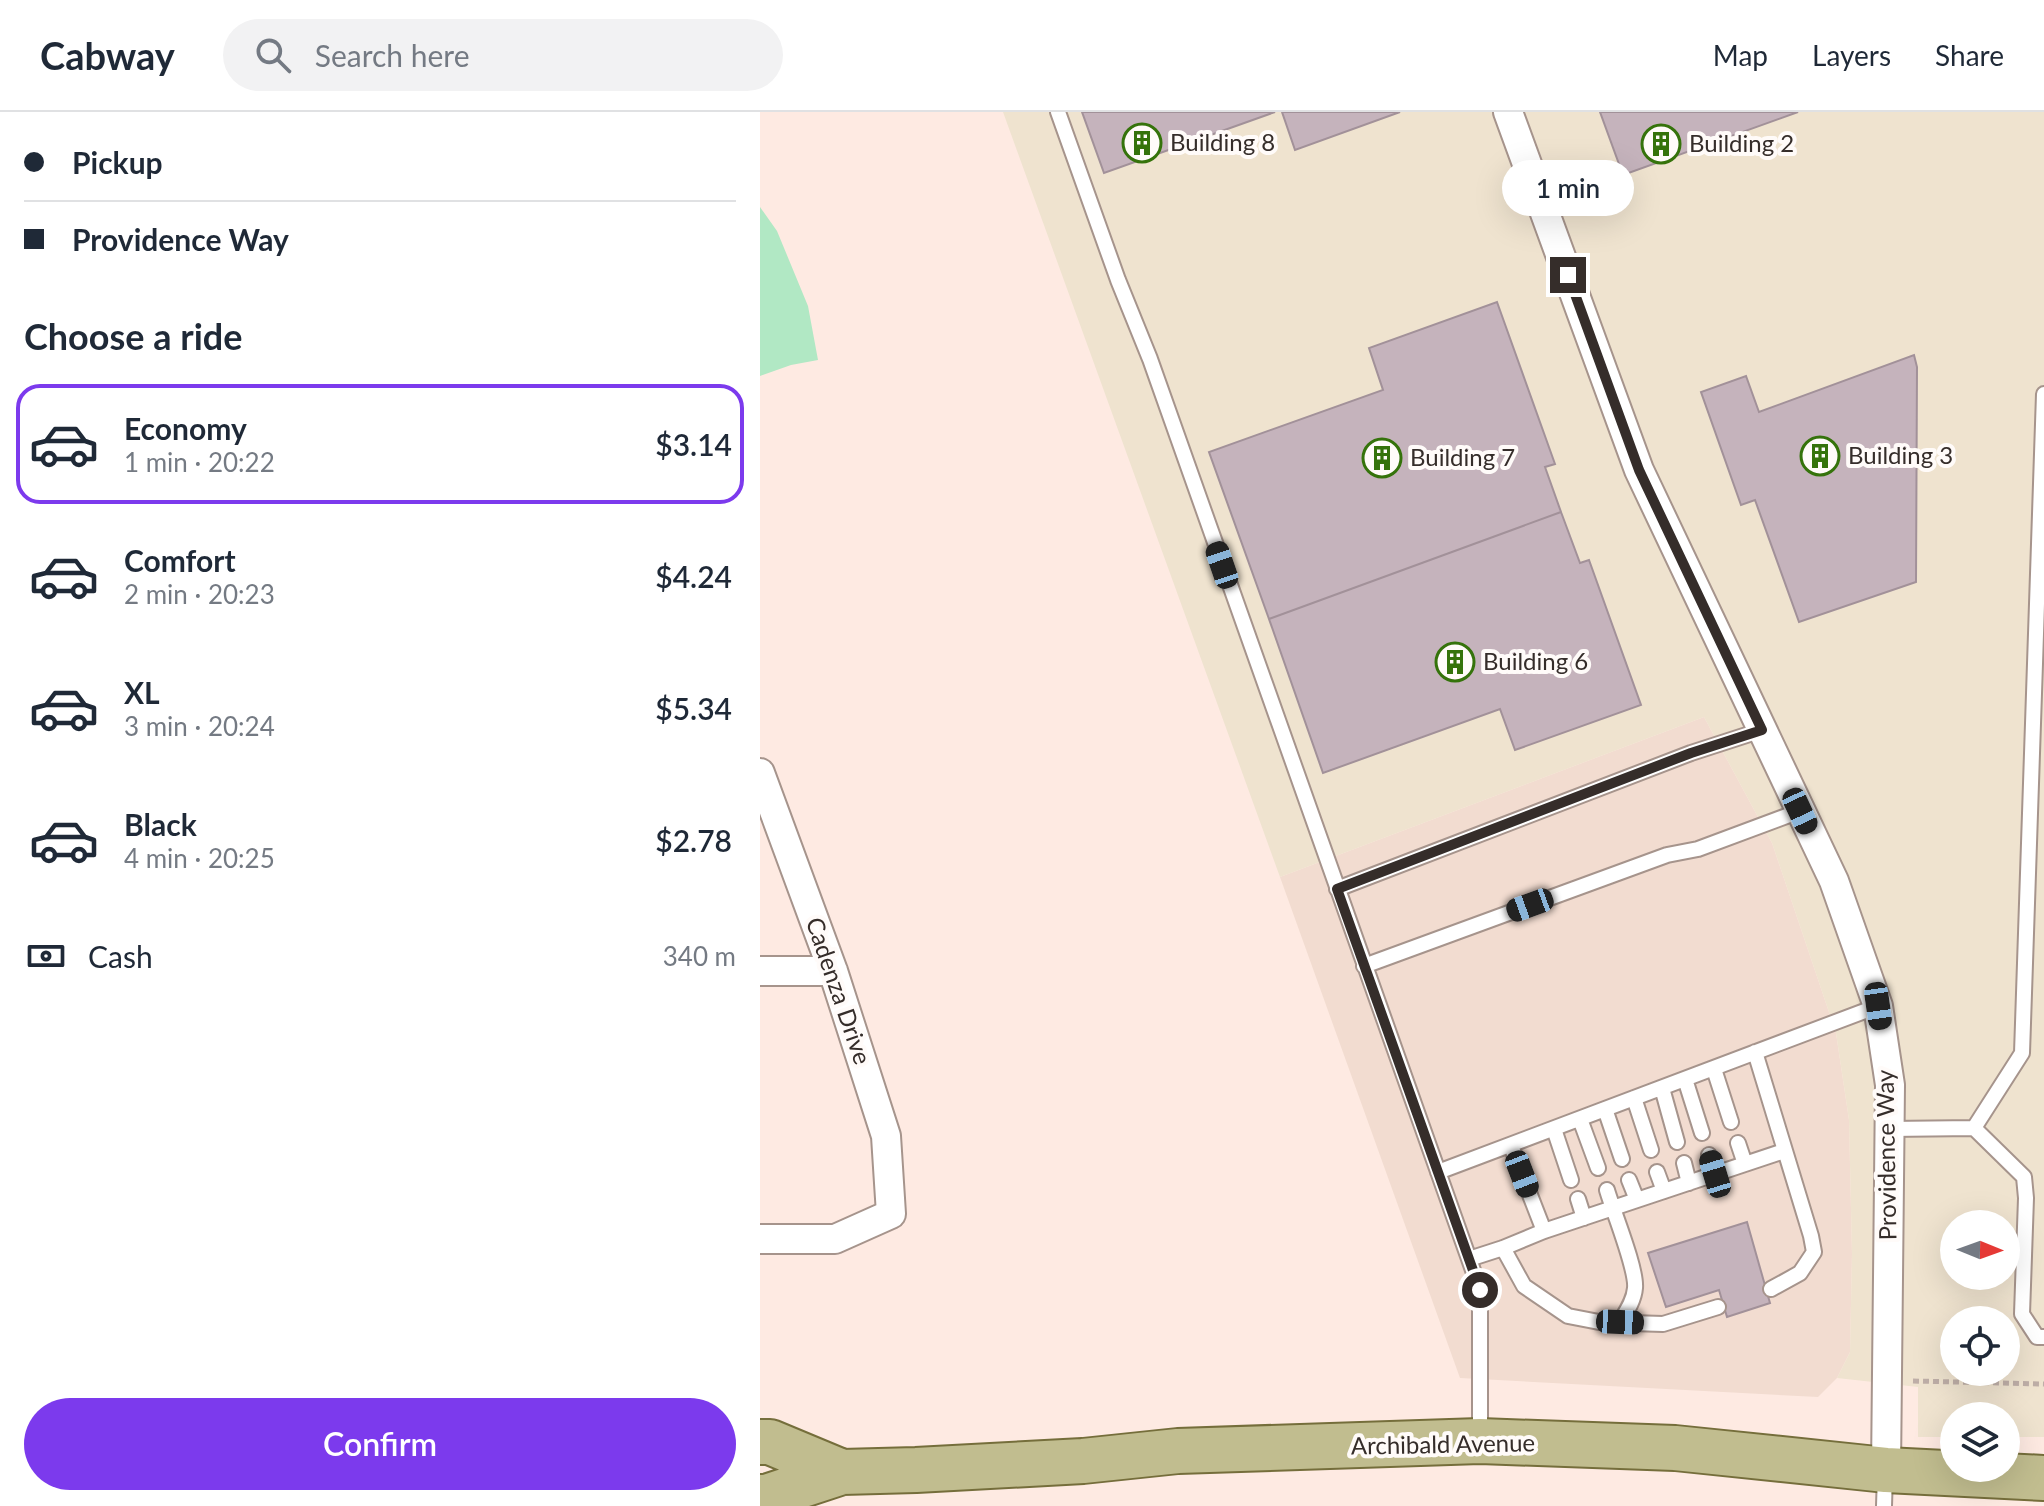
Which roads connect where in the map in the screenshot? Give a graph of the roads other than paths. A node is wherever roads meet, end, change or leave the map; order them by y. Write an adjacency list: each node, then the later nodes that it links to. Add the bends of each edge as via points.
1 (1058, 112): 7 (lane)
2 (1508, 112): 4 (street, Providence Way, via 1639,470)
3 (2044, 394): 20 (lane, via 2022,1053)
4 (1762, 730): 6 (street, Providence Way); 7 (lane)
5 (760, 773): 10 (street, Cadenza Drive)
6 (1800, 811): 8 (lane); 11 (street, Providence Way, via 1834,881)
7 (1337, 889): 8 (lane)
8 (1364, 966): 34 (lane)
9 (760, 971): 10 (street)
10 (833, 971): 47 (street, Cadenza Drive, via 886,1136 891,1214 835,1239)
11 (1878, 1006): 12 (lane); 22 (street, Providence Way, via 1890,1085)
12 (1755, 1052): 13 (lane); 28 (lane)
13 (1714, 1069): 14 (lane); 19 (lane)
14 (1685, 1079): 15 (lane); 23 (lane)
15 (1662, 1088): 16 (lane); 24 (lane)
16 (1634, 1098): 17 (lane); 27 (lane)
17 (1605, 1109): 18 (lane); 30 (lane)
18 (1580, 1119): 21 (lane); 33 (lane)
19 (1731, 1122)
20 (1974, 1128): 22 (lane); 53 (lane, via 2024,1177 2022,1314 2037,1337)
21 (1554, 1129): 26 (lane); 37 (lane)
22 (1889, 1129): 58 (street, Providence Way)
23 (1702, 1133)
24 (1677, 1142)
25 (1738, 1143): 32 (lane)
26 (1511, 1146): 34 (lane); 46 (lane)
27 (1651, 1150)
28 (1784, 1151): 32 (lane); 50 (lane, via 1814,1252 1800,1273)
29 (1709, 1155): 36 (lane)
30 (1622, 1159)
31 (1684, 1163): 39 (lane)
32 (1745, 1164): 36 (lane)
33 (1598, 1168)
34 (1438, 1172): 49 (lane)
35 (1657, 1172): 41 (lane)
36 (1715, 1174): 39 (lane)
37 (1571, 1180)
38 (1629, 1180): 43 (lane)
39 (1689, 1183): 41 (lane)
40 (1607, 1190): 44 (lane)
41 (1664, 1191): 43 (lane)
42 (1578, 1199): 45 (lane)
43 (1637, 1200): 44 (lane)
44 (1612, 1208): 45 (lane); 52 (lane, via 1635,1287)
45 (1584, 1218): 46 (lane)
46 (1544, 1231): 48 (lane)
47 (760, 1239)
48 (1503, 1248): 49 (lane); 52 (lane, via 1524,1286 1568,1316)
49 (1469, 1259): 54 (lane, via 1480,1290)
50 (1771, 1289)
51 (1718, 1307): 52 (lane, via 1663,1324)
52 (1620, 1322)
53 (2044, 1337)
54 (1480, 1441): 56 (main road, Archibald Avenue, via 1178,1451 1083,1461); 58 (main road, Archibald Avenue, via 1675,1448)
55 (760, 1442): 56 (main road, Archibald Avenue)
56 (842, 1472): 59 (main road, Archibald Avenue)
57 (2044, 1478): 58 (main road, Archibald Avenue)
58 (1885, 1488)
59 (760, 1497)

